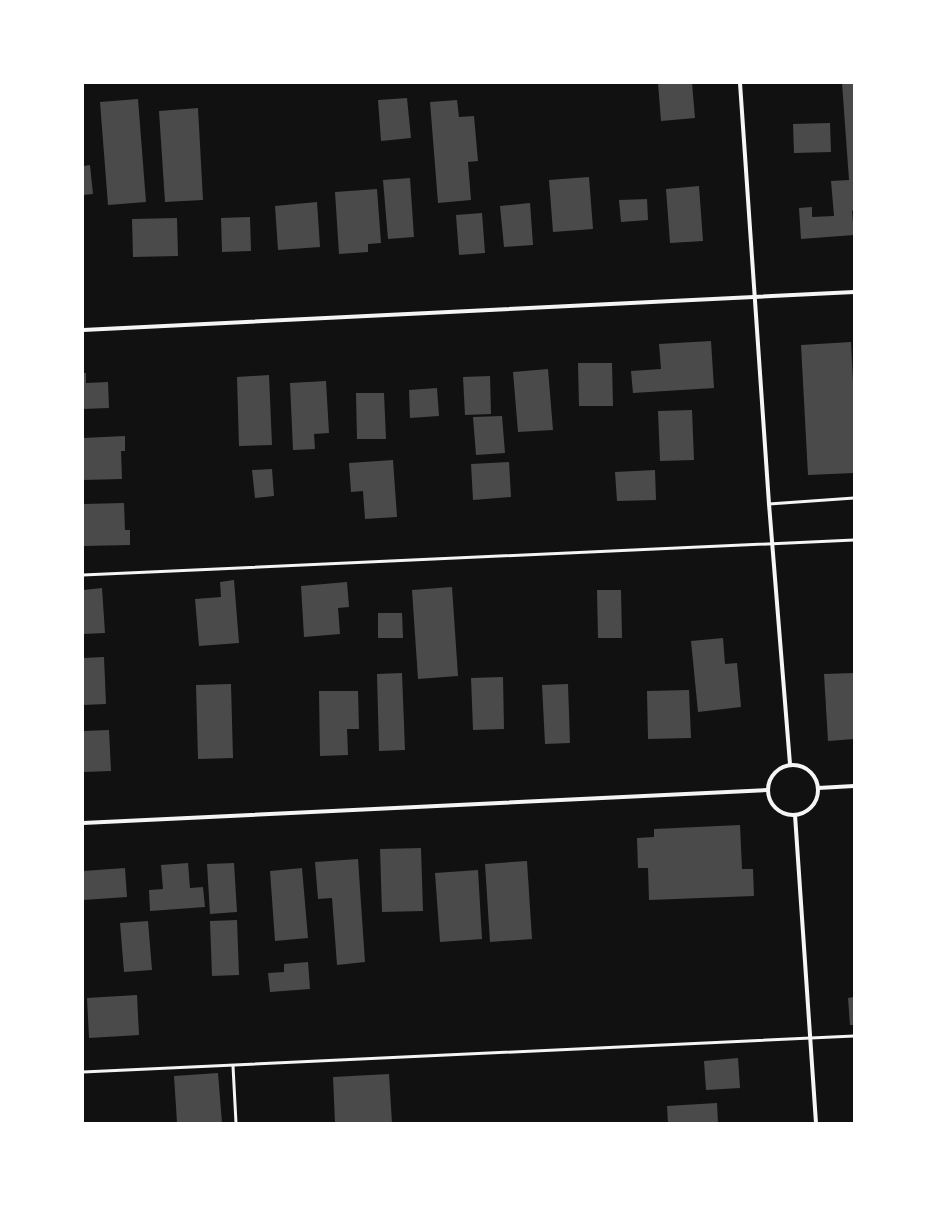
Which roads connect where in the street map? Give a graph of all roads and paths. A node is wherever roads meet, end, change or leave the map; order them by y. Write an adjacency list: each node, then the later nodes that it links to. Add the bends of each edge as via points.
1 (740, 83): 3 (street)
2 (854, 292): 3 (street)
3 (755, 296): 4 (street); 6 (street)
4 (83, 330)
5 (854, 498): 6 (lane)
6 (769, 504): 8 (street)
7 (854, 540): 8 (lane)
8 (772, 544): 9 (lane); 10 (street)
9 (83, 576)
10 (790, 764): 12 (street, via 809,770 817,781); 13 (street, via 776,770 768,782)
11 (854, 786): 12 (street)
12 (818, 788): 14 (street, via 814,803 809,809)
13 (767, 790): 14 (street, via 769,798 779,811); 15 (street)
14 (795, 815): 17 (street)
15 (83, 823)
16 (854, 1036): 17 (lane)
17 (810, 1038): 18 (lane); 21 (street)
18 (233, 1066): 19 (lane); 20 (lane)
19 (83, 1072)
20 (236, 1123)
21 (816, 1123)

